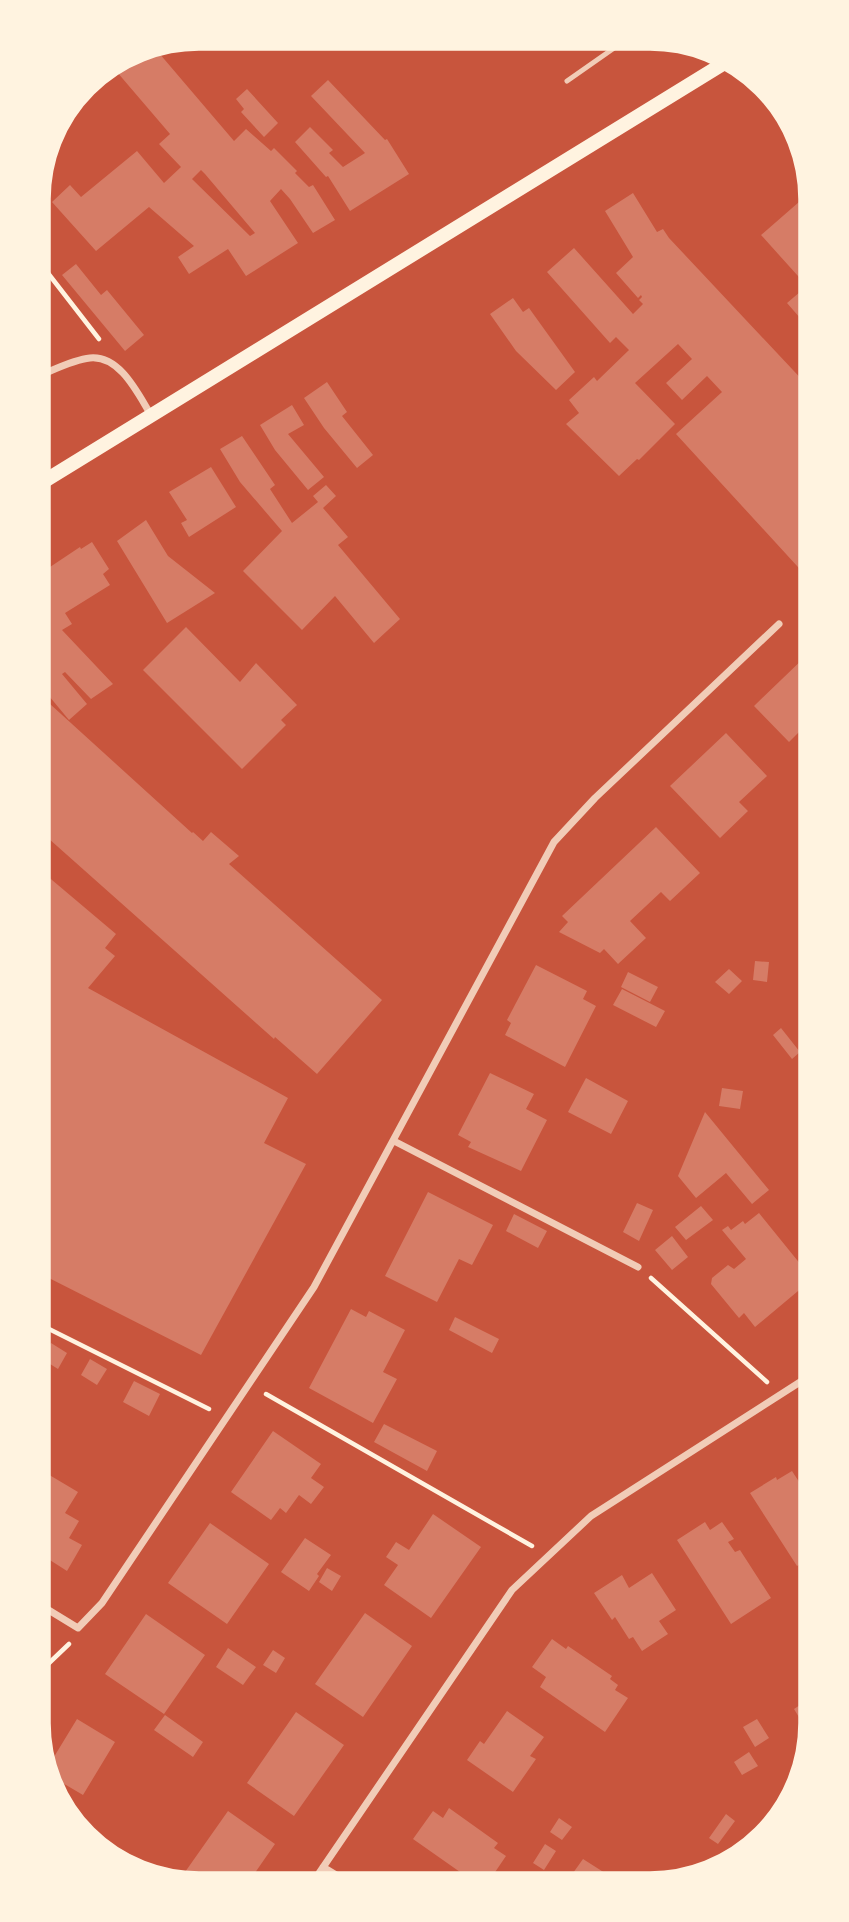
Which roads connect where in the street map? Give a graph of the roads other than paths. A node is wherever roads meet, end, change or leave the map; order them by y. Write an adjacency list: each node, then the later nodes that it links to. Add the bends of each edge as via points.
1 (612, 49): 3 (lane)
2 (719, 66): 5 (main road)
3 (567, 80)
4 (49, 372): 5 (street, via 91,358 105,361 131,382)
5 (151, 415): 6 (main road)
6 (49, 478)
7 (779, 624): 8 (street, via 554,842)
8 (394, 1141): 9 (street); 11 (street, via 314,1287 102,1603 78,1628)
9 (638, 1267)
10 (800, 1382): 12 (street, via 591,1516 512,1590)
11 (49, 1610)
12 (323, 1867): 13 (street); 14 (street)
13 (319, 1873)
14 (333, 1873)

